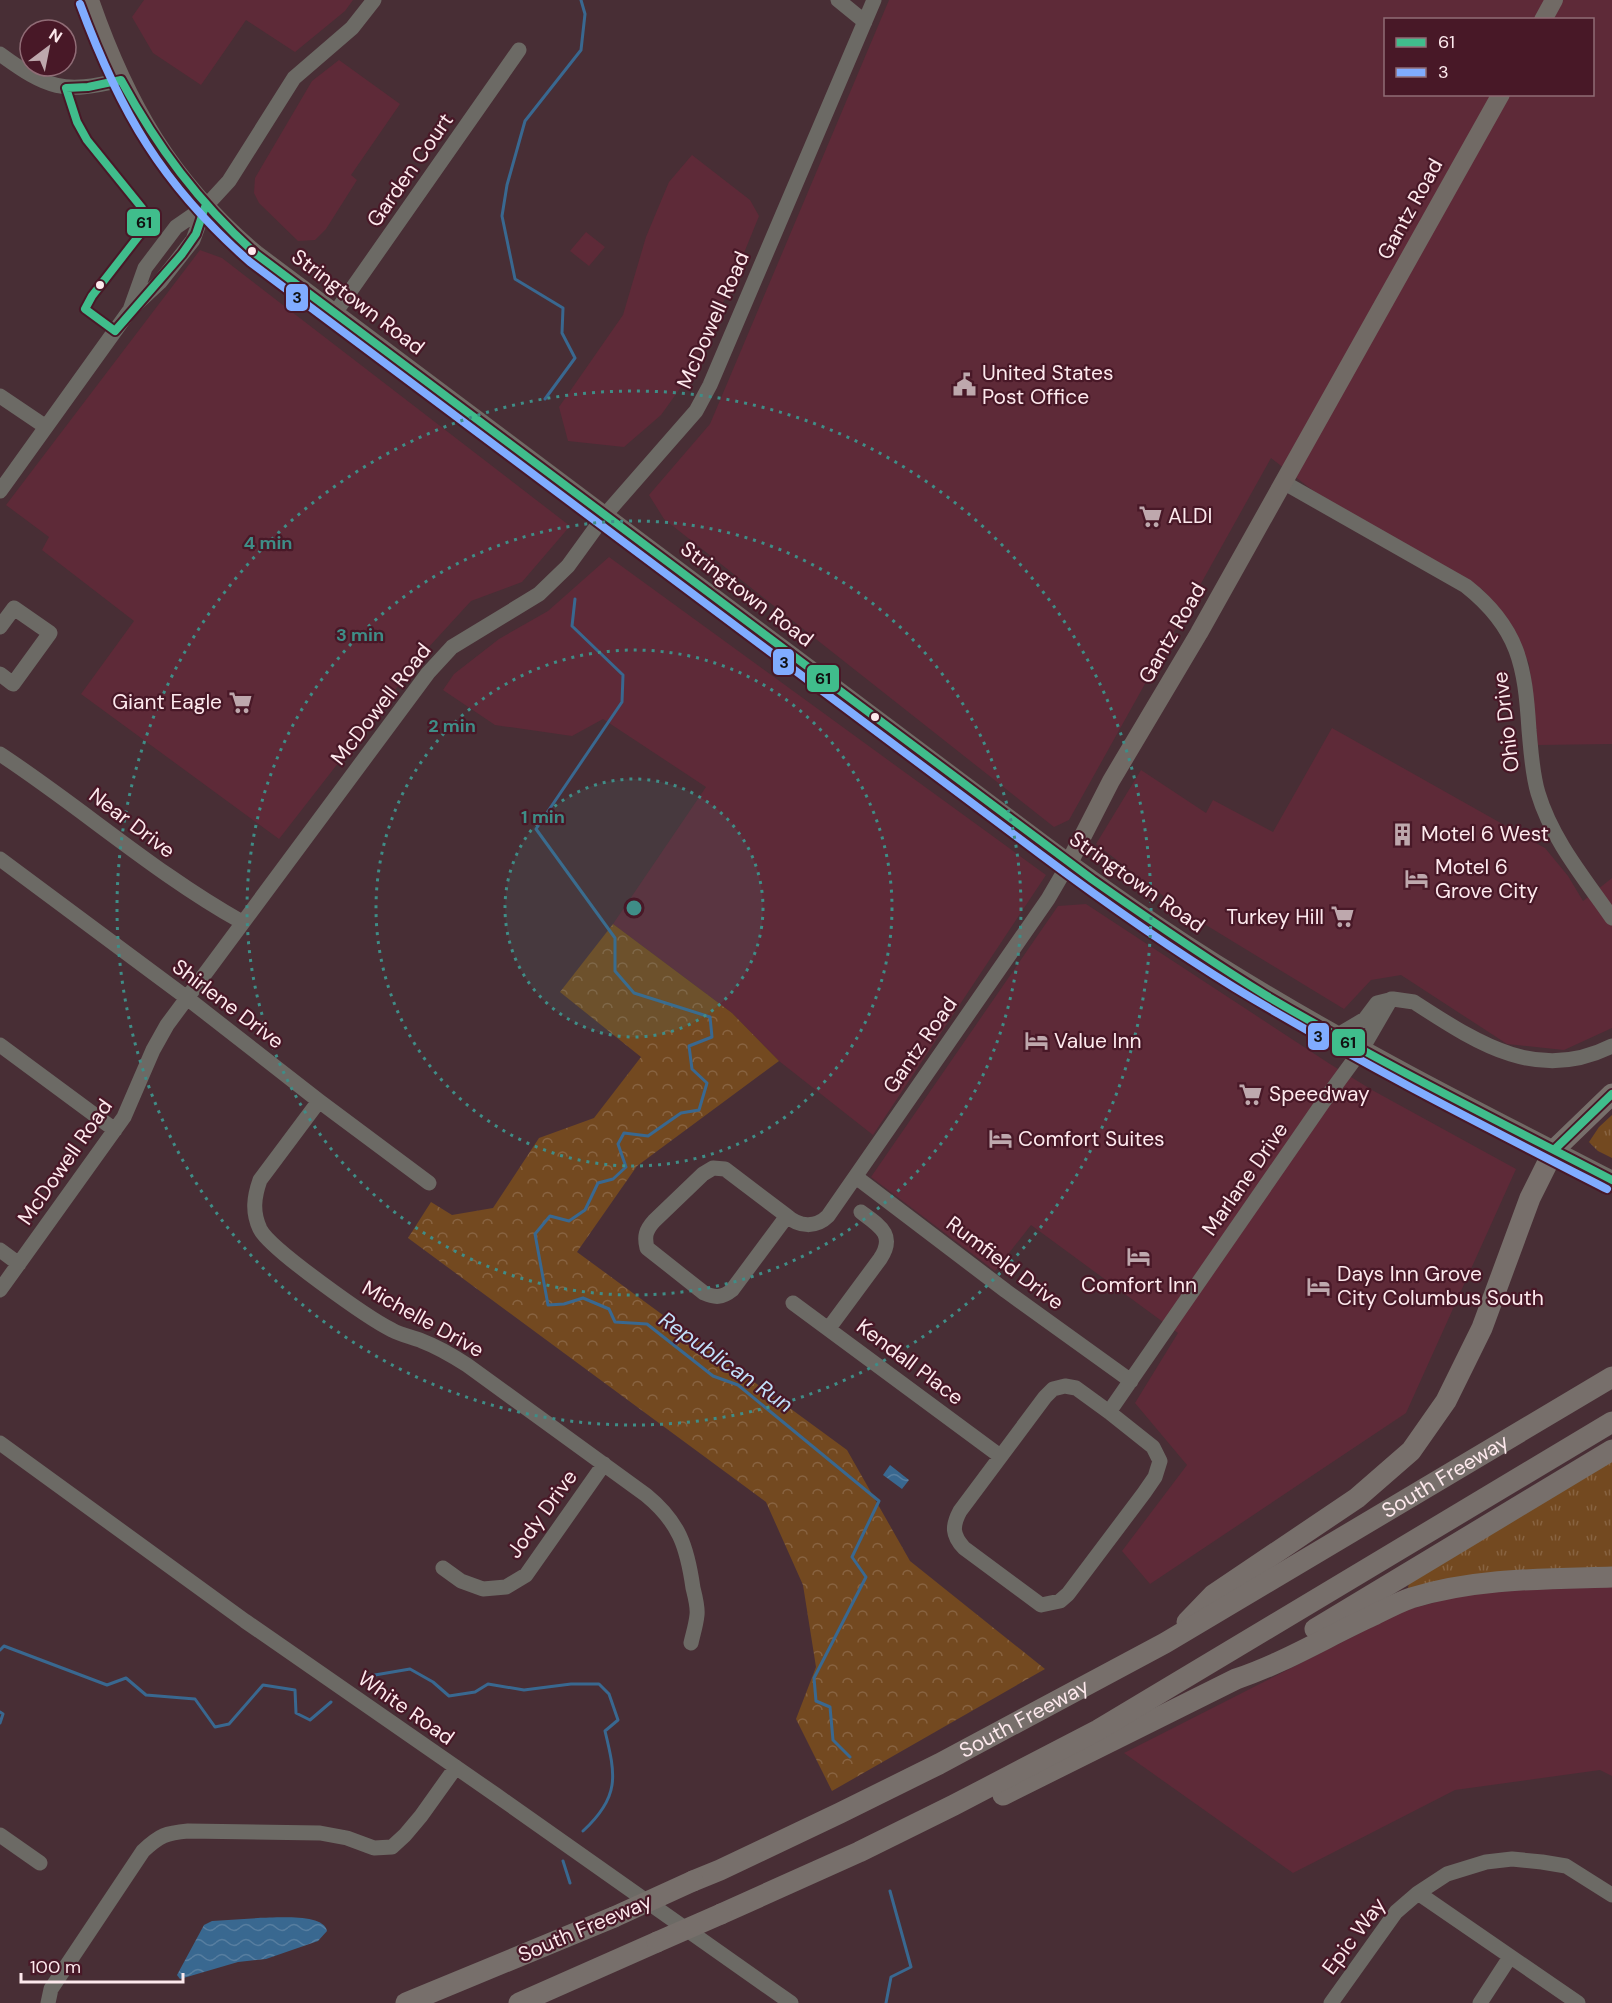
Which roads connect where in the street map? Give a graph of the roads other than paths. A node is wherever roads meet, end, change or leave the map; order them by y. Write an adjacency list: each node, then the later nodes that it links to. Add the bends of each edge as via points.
1 (90, 0): 10 (main road, Stringtown Road)
2 (374, 0): 12 (street, via 352,28 294,78 229,181)
3 (838, 0): 7 (street)
4 (874, 0): 7 (street, McDowell Road)
5 (1554, 0): 6 (main road)
6 (1544, 18)
7 (865, 22): 18 (street, McDowell Road, via 710,385 696,411)
8 (519, 50): 13 (street, Garden Court)
9 (0, 54): 10 (street, via 54,86 75,88)
10 (121, 80): 12 (main road, Stringtown Road, via 148,130)
11 (1500, 96): 16 (main road, Gantz Road)
12 (205, 207): 13 (main road, Stringtown Road, via 256,254); 15 (street, via 193,240 160,282 130,310)
13 (335, 313): 18 (main road, Stringtown Road)
14 (0, 396): 15 (street)
15 (45, 427): 17 (street)
16 (1283, 482): 23 (main road, Gantz Road, via 1111,781); 24 (street, Ohio Drive, via 1466,586 1492,609 1522,665 1531,761 1542,807 1562,845)
17 (0, 491)
18 (605, 515): 23 (main road, Stringtown Road); 25 (street, McDowell Road, via 568,566 539,594 467,637 441,658)
19 (0, 627): 20 (street, via 14,608 50,633 13,684)
20 (0, 674)
21 (0, 754): 25 (street, Near Drive, via 182,885)
22 (0, 859): 26 (street, Shirlene Drive)
23 (1069, 863): 28 (main road, Stringtown Road, via 1199,953); 36 (street, Gantz Road)
24 (1612, 918)
25 (242, 922): 26 (street, McDowell Road)
26 (187, 998): 33 (street, Shirlene Drive); 34 (street, McDowell Road, via 160,1037)
27 (1391, 999): 28 (street, via 1377,1003 1365,1019); 30 (street, via 1414,1002 1484,1044 1520,1057 1578,1059); 31 (street, Marlane Drive)
28 (1338, 1035): 31 (main road, Stringtown Road)
29 (0, 1045): 34 (street)
30 (1612, 1046)
31 (1362, 1049): 35 (main road, Stringtown Road); 47 (street, Marlane Drive)
32 (1612, 1094): 35 (highway)
33 (319, 1101): 38 (street, Shirlene Drive); 53 (street, Michelle Drive, via 260,1180 254,1206 261,1232 371,1319 447,1352)
34 (115, 1130): 42 (street, McDowell Road)
35 (1554, 1150): 37 (main road, Stringtown Road); 57 (highway, via 1530,1198 1482,1328 1446,1401 1411,1452 1357,1498 1213,1595)
36 (856, 1177): 40 (street, Gantz Road, via 822,1222 799,1224); 47 (street, Rumfield Drive)
37 (1612, 1180)
38 (429, 1183)
39 (861, 1212): 45 (street, via 881,1227 886,1247)
40 (787, 1216): 40 (street, Gantz Road, via 725,1169 713,1168 654,1221 645,1238 647,1248 713,1298 732,1290)
41 (0, 1250): 42 (street)
42 (19, 1264): 43 (street, McDowell Road)
43 (0, 1290)
44 (793, 1303): 45 (street, Kendall Place)
45 (829, 1328): 52 (street, Kendall Place)
46 (1612, 1377): 57 (highway, South Freeway)
47 (1131, 1381): 48 (street, Marlane Drive)
48 (1109, 1412): 52 (street, via 1076,1388 1053,1389); 52 (street, via 1153,1447 1160,1461 1144,1493 1060,1601 1041,1605 964,1548 955,1537 953,1530 960,1511)
49 (1612, 1422): 60 (highway, South Freeway, via 1098,1730)
50 (0, 1443): 59 (street, White Road, via 245,1622)
51 (1612, 1450): 58 (highway, via 1258,1661)
52 (1000, 1456)
53 (604, 1464): 54 (street, Jody Drive, via 526,1575 506,1587 483,1589 461,1581); 56 (street, Michelle Drive, via 662,1508 675,1524 685,1545 697,1613)
54 (443, 1568)
55 (1612, 1577): 58 (highway, via 1496,1581 1410,1598 1263,1670)
56 (691, 1643)
57 (1165, 1643): 67 (highway, South Freeway, bridge, via 820,1823 614,1917)
58 (1236, 1679): 60 (highway, via 1030,1783 985,1803)
59 (456, 1767): 66 (street, via 422,1816 392,1847 374,1848 320,1833 188,1831 157,1838 143,1851 51,1989); 69 (street, White Road)
60 (954, 1805): 68 (highway, South Freeway, bridge, via 860,1852)
61 (0, 1835): 62 (street)
62 (40, 1863)
63 (1418, 1893): 64 (street, Epic Way, via 1447,1874 1512,1859 1566,1866); 65 (street); 70 (street, Epic Way, via 1396,1912)
64 (1612, 1895)
65 (1510, 1957): 71 (street); 72 (street)
66 (48, 2003)
67 (406, 2003)
68 (519, 2003)
69 (791, 2003)
70 (1331, 2003)
71 (1480, 2003)
72 (1578, 2003)

